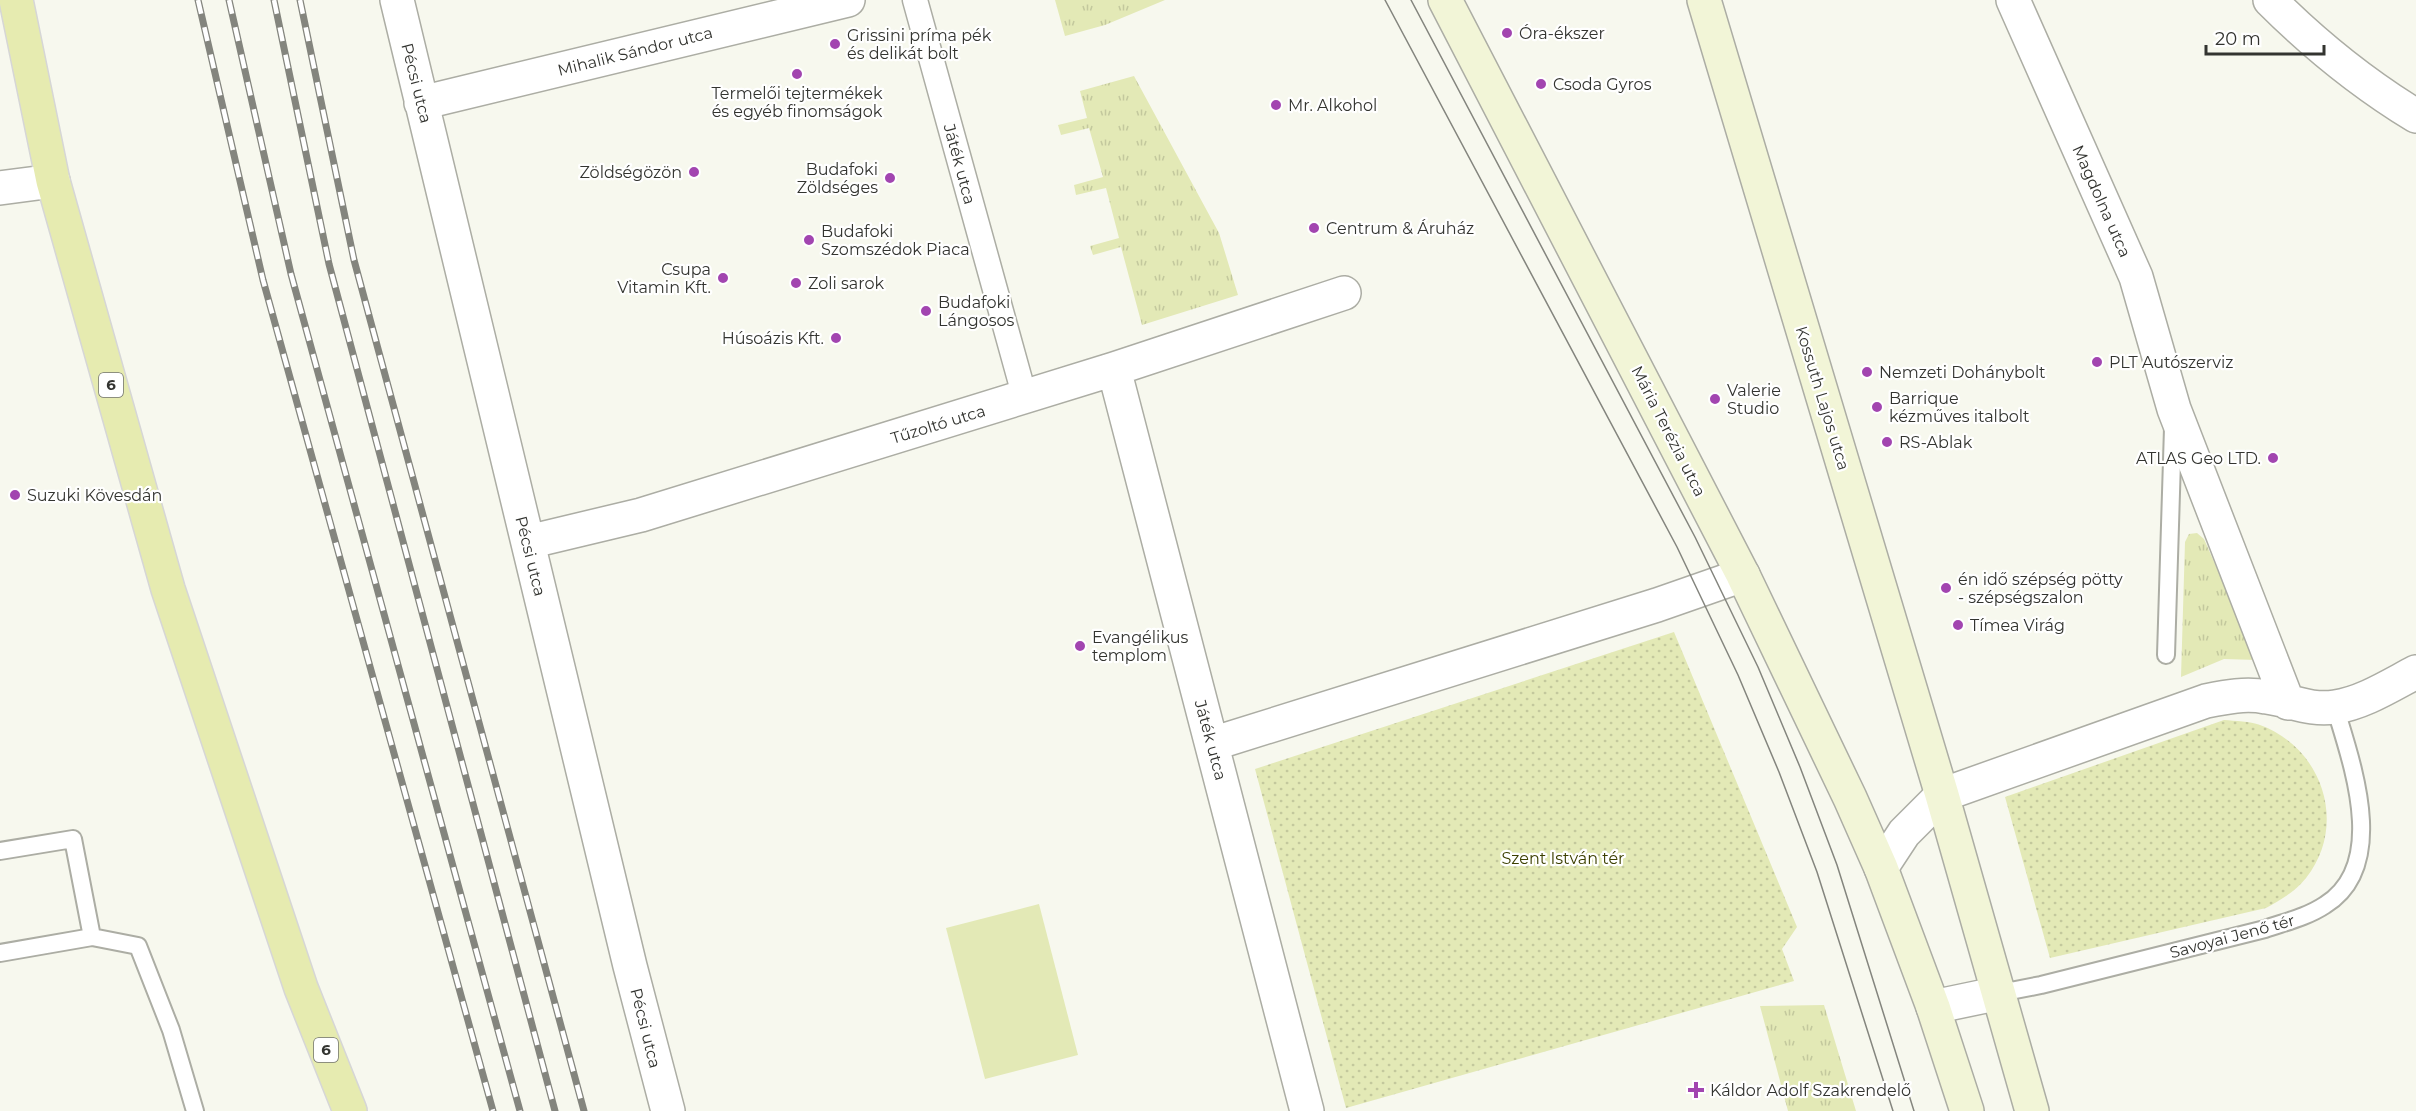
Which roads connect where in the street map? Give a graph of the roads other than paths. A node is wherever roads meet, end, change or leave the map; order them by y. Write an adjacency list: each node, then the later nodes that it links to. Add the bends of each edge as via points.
1 (16, 0): 11 (main road, 6)
2 (397, 0): 9 (street, Pécsi utca)
3 (848, 0): 9 (street, Mihalik Sándor utca)
4 (915, 0): 15 (street, Játék utca)
5 (1445, 0): 18 (main road, Mária Terézia utca)
6 (1704, 0): 24 (main road, Kossuth Lajos utca)
7 (2013, 0): 16 (street, Magdolna utca, via 2136,277)
8 (2270, 0): 10 (street, via 2313,42 2369,87)
9 (421, 103): 17 (street, Pécsi utca)
10 (2416, 116)
11 (53, 181): 12 (street); 29 (main road, 6, via 168,589)
12 (0, 188)
13 (1344, 293): 14 (street, Tűzoltó utca)
14 (1114, 369): 15 (street, Tűzoltó utca); 23 (street, Játék utca)
15 (1025, 398): 17 (street, Tűzoltó utca, via 640,515)
16 (2174, 409): 19 (lane, Magdolna utca); 21 (street, Magdolna utca)
17 (528, 542): 35 (street, Pécsi utca)
18 (1743, 575): 23 (street); 26 (main road, Mária Terézia utca)
19 (2166, 655)
20 (2416, 672): 22 (street, via 2368,697)
21 (2288, 703): 22 (street, via 2307,708); 24 (street, via 2235,695 2206,701)
22 (2335, 707): 30 (lane, Savoyai Jenő tér, via 2358,786 2361,845 2348,884 2327,905 2265,929)
23 (1212, 744): 36 (street, Játék utca)
24 (1942, 795): 26 (street, via 1904,833); 30 (main road)
25 (0, 851): 27 (lane, via 73,839)
26 (1881, 868): 31 (main road)
27 (92, 937): 28 (lane); 32 (lane, via 138,946 171,1030)
28 (0, 954)
29 (301, 988): 33 (main road, 6); 34 (main road, 6)
30 (2000, 993): 31 (street, Savoyai Jenő tér); 38 (main road)
31 (1933, 1007): 37 (main road)
32 (195, 1111)
33 (327, 1111)
34 (350, 1111)
35 (668, 1111)
36 (1306, 1111)
37 (1967, 1111)
38 (2032, 1111)

